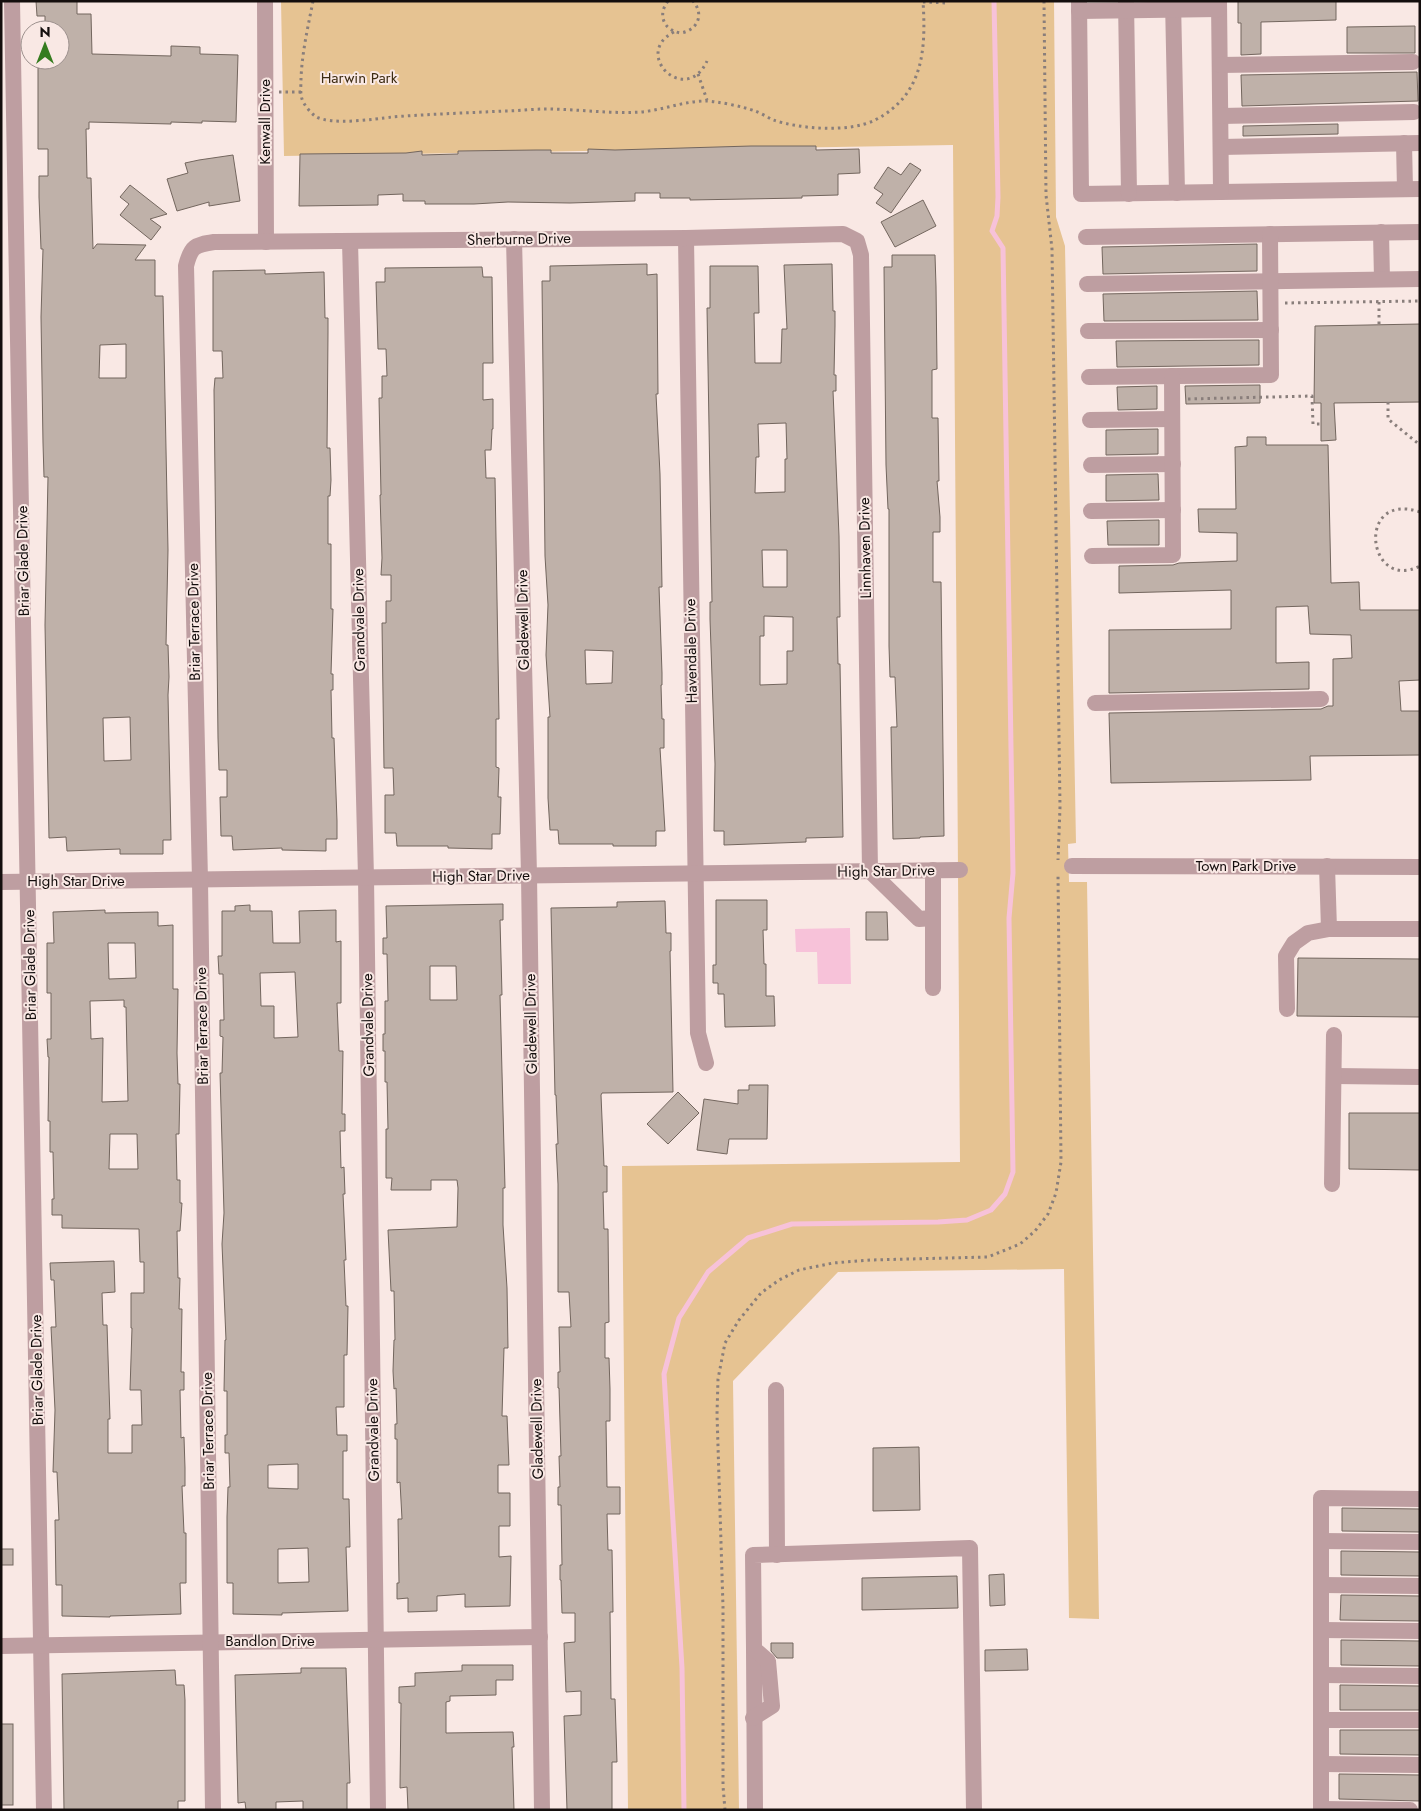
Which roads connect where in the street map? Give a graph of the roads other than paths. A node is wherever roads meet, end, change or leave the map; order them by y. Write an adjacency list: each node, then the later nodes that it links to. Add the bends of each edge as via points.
1 (12, 1): 54 (street, Briar Glade Drive)
2 (265, 1): 25 (street, Kenwall Drive)
3 (1173, 5): 4 (street); 6 (street); 15 (street)
4 (1219, 5): 8 (street)
5 (1079, 6): 6 (street); 16 (street, via 1082,194)
6 (1126, 6): 16 (street)
7 (1413, 62): 8 (street)
8 (1220, 65): 10 (street)
9 (1414, 112): 10 (street)
10 (1221, 116): 12 (street)
11 (1412, 143): 12 (street); 13 (street)
12 (1221, 147): 14 (street)
13 (1413, 189): 14 (street)
14 (1222, 192): 15 (street)
15 (1177, 193): 16 (street)
16 (1129, 194)
17 (1381, 232): 18 (street); 20 (street); 27 (street)
18 (1420, 232)
19 (843, 234): 22 (street, Sherburne Drive); 49 (street, Linnhaven Drive, via 857,241 861,255)
20 (1270, 234): 21 (street); 29 (street)
21 (1086, 237)
22 (686, 238): 23 (street, Sherburne Drive); 50 (street, Havendale Drive)
23 (514, 239): 24 (street, Sherburne Drive); 51 (street, Gladewell Drive)
24 (350, 241): 25 (street, Sherburne Drive); 52 (street, Grandvale Drive)
25 (266, 242): 26 (street, Sherburne Drive, via 214,242)
26 (195, 246): 53 (street, Briar Terrace Drive, via 189,252 186,266)
27 (1382, 279): 28 (street); 29 (street)
28 (1420, 279)
29 (1272, 281): 30 (street); 31 (street)
30 (1087, 284)
31 (1271, 330): 32 (street); 33 (street, via 1271,375)
32 (1088, 331)
33 (1172, 376): 34 (street); 35 (street)
34 (1089, 377)
35 (1172, 419): 36 (street); 37 (street)
36 (1090, 420)
37 (1173, 464): 38 (street); 40 (street)
38 (1090, 465)
39 (1092, 510): 40 (street)
40 (1173, 510): 41 (street, via 1173,554)
41 (1092, 556)
42 (1321, 699): 43 (street)
43 (1095, 703)
44 (1072, 866): 45 (street, Town Park Drive)
45 (1327, 866): 46 (street, Town Park Drive); 57 (street)
46 (1420, 867)
47 (933, 870): 48 (street, High Star Drive); 49 (street, High Star Drive); 56 (street)
48 (960, 870)
49 (870, 871): 50 (street, High Star Drive); 56 (street, via 919,918)
50 (694, 872): 51 (street, High Star Drive); 62 (street, Havendale Drive, via 698,1033)
51 (529, 875): 52 (street, High Star Drive); 75 (street, Gladewell Drive)
52 (366, 877): 53 (street, High Star Drive); 76 (street, Grandvale Drive)
53 (200, 880): 54 (street, High Star Drive); 77 (street, Briar Terrace Drive)
54 (29, 881): 55 (street, High Star Drive); 78 (street, Briar Glade Drive)
55 (1, 882)
56 (933, 918): 59 (street)
57 (1330, 929): 58 (street); 60 (street, via 1308,933 1294,943 1286,956)
58 (1420, 930)
59 (933, 988)
60 (1287, 1009)
61 (1334, 1035): 63 (street)
62 (706, 1063)
63 (1334, 1076): 64 (street); 65 (street)
64 (1420, 1077)
65 (1332, 1184)
66 (776, 1390): 70 (street)
67 (1420, 1499): 68 (street, via 1322,1498)
68 (1322, 1541): 69 (street); 71 (street)
69 (1420, 1542)
70 (777, 1555): 91 (street, via 754,1555 754,1649 768,1661 772,1706 754,1718); 92 (street, via 970,1548)
71 (1322, 1585): 72 (street); 73 (street)
72 (1420, 1586)
73 (1322, 1630): 74 (street); 80 (street)
74 (1420, 1631)
75 (540, 1637): 76 (street, Bandlon Drive); 90 (street, Gladewell Drive)
76 (376, 1640): 77 (street, Bandlon Drive); 89 (street, Grandvale Drive)
77 (211, 1641): 78 (street, Bandlon Drive); 88 (street, Briar Terrace Drive)
78 (41, 1645): 79 (street, Bandlon Drive); 87 (street, Briar Glade Drive)
79 (1, 1646)
80 (1321, 1675): 81 (street); 82 (street)
81 (1420, 1676)
82 (1321, 1720): 83 (street); 84 (street)
83 (1420, 1720)
84 (1321, 1764): 85 (street); 86 (street)
85 (1420, 1765)
86 (1321, 1809): 93 (street)
87 (44, 1810)
88 (213, 1810)
89 (378, 1810)
90 (542, 1810)
91 (755, 1810)
92 (974, 1810)
93 (1410, 1810)

